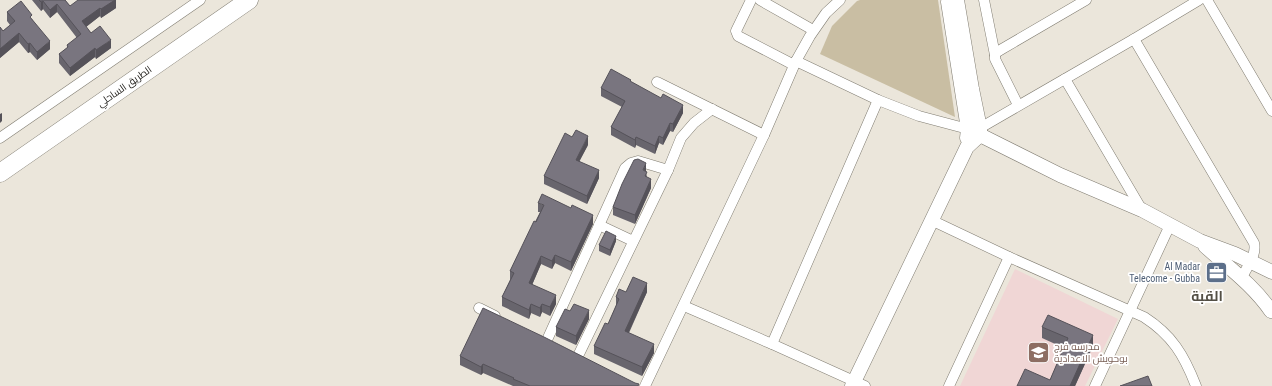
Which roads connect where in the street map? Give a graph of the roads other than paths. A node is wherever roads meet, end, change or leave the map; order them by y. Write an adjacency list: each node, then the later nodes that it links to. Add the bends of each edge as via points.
1 (200, 0): 24 (street)
2 (751, 0): 15 (street, via 736,31 738,36)
3 (760, 0): 12 (street)
4 (840, 0): 12 (street)
5 (947, 0): 22 (main road)
6 (957, 0): 22 (main road, via 972,89)
7 (984, 0): 14 (street)
8 (1086, 0): 14 (street)
9 (1199, 0): 13 (street)
10 (1207, 0): 21 (street)
11 (246, 1): 26 (highway, الطريق الساحلي)
12 (813, 30): 15 (street)
13 (1134, 39): 16 (street); 34 (street, via 1254,243)
14 (995, 55): 19 (street, via 997,65)
15 (795, 63): 18 (street); 23 (street)
16 (1065, 79): 19 (street); 27 (street)
17 (657, 82): 20 (street)
18 (878, 100): 22 (street, via 919,116); 43 (street)
19 (1018, 106): 22 (street)
20 (712, 109): 23 (street); 25 (street, via 694,123 681,138)
21 (1272, 111)
22 (976, 131): 27 (main road, via 1060,175); 28 (main road)
23 (764, 135): 37 (street)
24 (0, 138)
25 (668, 170): 29 (street, via 638,161 631,163 625,168); 31 (street)
26 (0, 173)
27 (1142, 210): 30 (main road)
28 (931, 220): 33 (street); 45 (main road)
29 (599, 225): 31 (street); 42 (street)
30 (1170, 225): 32 (main road); 40 (street)
31 (634, 241): 44 (street)
32 (1200, 241): 34 (main road); 36 (main road)
33 (1009, 257): 40 (street); 47 (street)
34 (1250, 261): 35 (main road); 36 (street)
35 (1272, 272)
36 (1242, 277): 39 (main road)
37 (684, 306): 43 (street); 46 (street)
38 (479, 308): 41 (street)
39 (1272, 308)
40 (1130, 310): 48 (street); 49 (street, via 1157,326 1169,338 1188,366)
41 (506, 321)
42 (547, 340)
43 (772, 344): 45 (street)
44 (578, 356)
45 (857, 384)
46 (645, 386)
47 (949, 386)
48 (1095, 386)
49 (1196, 386)

